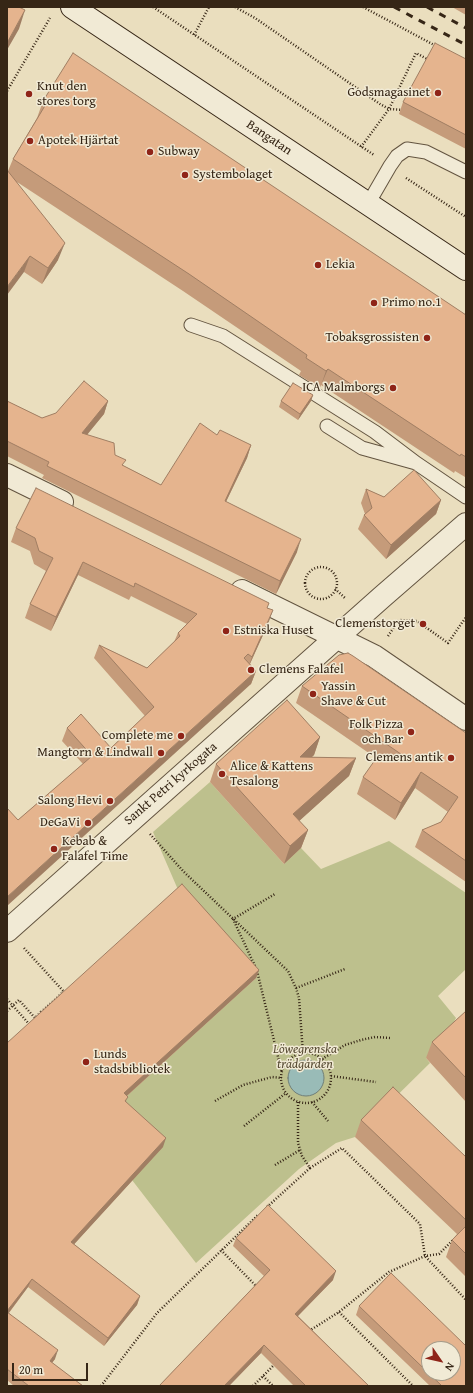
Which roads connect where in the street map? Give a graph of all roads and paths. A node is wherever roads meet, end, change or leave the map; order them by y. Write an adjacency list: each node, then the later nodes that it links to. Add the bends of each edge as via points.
1 (153, 7): 6 (path)
2 (209, 7): 6 (path)
3 (235, 7): 10 (path)
4 (363, 7): 7 (path)
5 (63, 10): 9 (path); 15 (street, Bangatan)
6 (194, 35): 12 (path)
7 (438, 47)
8 (434, 63): 10 (path, via 416,53)
9 (7, 91)
10 (389, 108): 11 (path); 12 (path)
11 (408, 112)
12 (361, 147): 13 (path)
13 (390, 166): 14 (lane, via 397,156 407,149 426,152); 15 (lane); 16 (path)
14 (466, 172)
15 (368, 204): 17 (street, Bangatan)
16 (466, 217)
17 (466, 269)
18 (191, 325): 20 (lane, via 223,336 375,432)
19 (327, 426): 20 (lane, via 362,448)
20 (416, 463): 22 (lane)
21 (7, 475): 23 (street)
22 (466, 497)
23 (80, 511)
24 (466, 524): 30 (street)
25 (222, 582): 30 (street)
26 (335, 589): 26 (path, via 334,574 325,568 315,569 307,575 306,590 314,597 324,599); 27 (path)
27 (347, 599)
28 (466, 617): 29 (path, via 448,643 417,621 399,620)
29 (387, 637)
30 (336, 638): 31 (street, via 374,656); 35 (street, Sankt Petri kyrkogata)
31 (466, 719)
32 (146, 830): 34 (path, via 184,872)
33 (275, 894): 34 (path)
34 (233, 919): 37 (path, via 288,971); 47 (path, via 261,982)
35 (13, 937): 38 (path)
36 (345, 969): 37 (path)
37 (296, 988): 45 (path, via 301,1010)
38 (63, 992): 39 (path); 41 (path, bridge, via 35,1018 19,1000)
39 (66, 995)
40 (7, 999): 41 (path)
41 (13, 1006): 42 (path); 43 (path)
42 (7, 1011)
43 (32, 1026)
44 (391, 1038): 46 (path, via 361,1040 345,1045)
45 (303, 1054): 46 (path); 47 (path, via 290,1060)
46 (322, 1059): 48 (path)
47 (282, 1073): 49 (path)
48 (331, 1076): 50 (path); 54 (path, via 330,1086 325,1095)
49 (282, 1078): 51 (path); 52 (path, via 243,1085)
50 (376, 1082)
51 (286, 1093): 53 (path); 56 (path)
52 (214, 1101)
53 (298, 1102): 54 (path); 57 (path, via 297,1135)
54 (312, 1102): 55 (path)
55 (328, 1121)
56 (244, 1126)
57 (300, 1150): 58 (path); 59 (path)
58 (275, 1165)
59 (310, 1168): 60 (path); 64 (path, via 342,1148 420,1224)
60 (265, 1209)
61 (260, 1214): 63 (path)
62 (455, 1238): 64 (path, via 439,1254)
63 (221, 1250): 65 (path); 71 (path, via 157,1313)
64 (425, 1256): 66 (path); 67 (path, via 389,1272)
65 (259, 1289)
66 (466, 1300)
67 (339, 1312): 68 (path); 74 (path)
68 (303, 1335)
69 (278, 1360): 70 (path)
70 (263, 1376): 72 (path); 73 (path)
71 (101, 1386)
72 (252, 1386)
73 (273, 1386)
74 (413, 1386)

